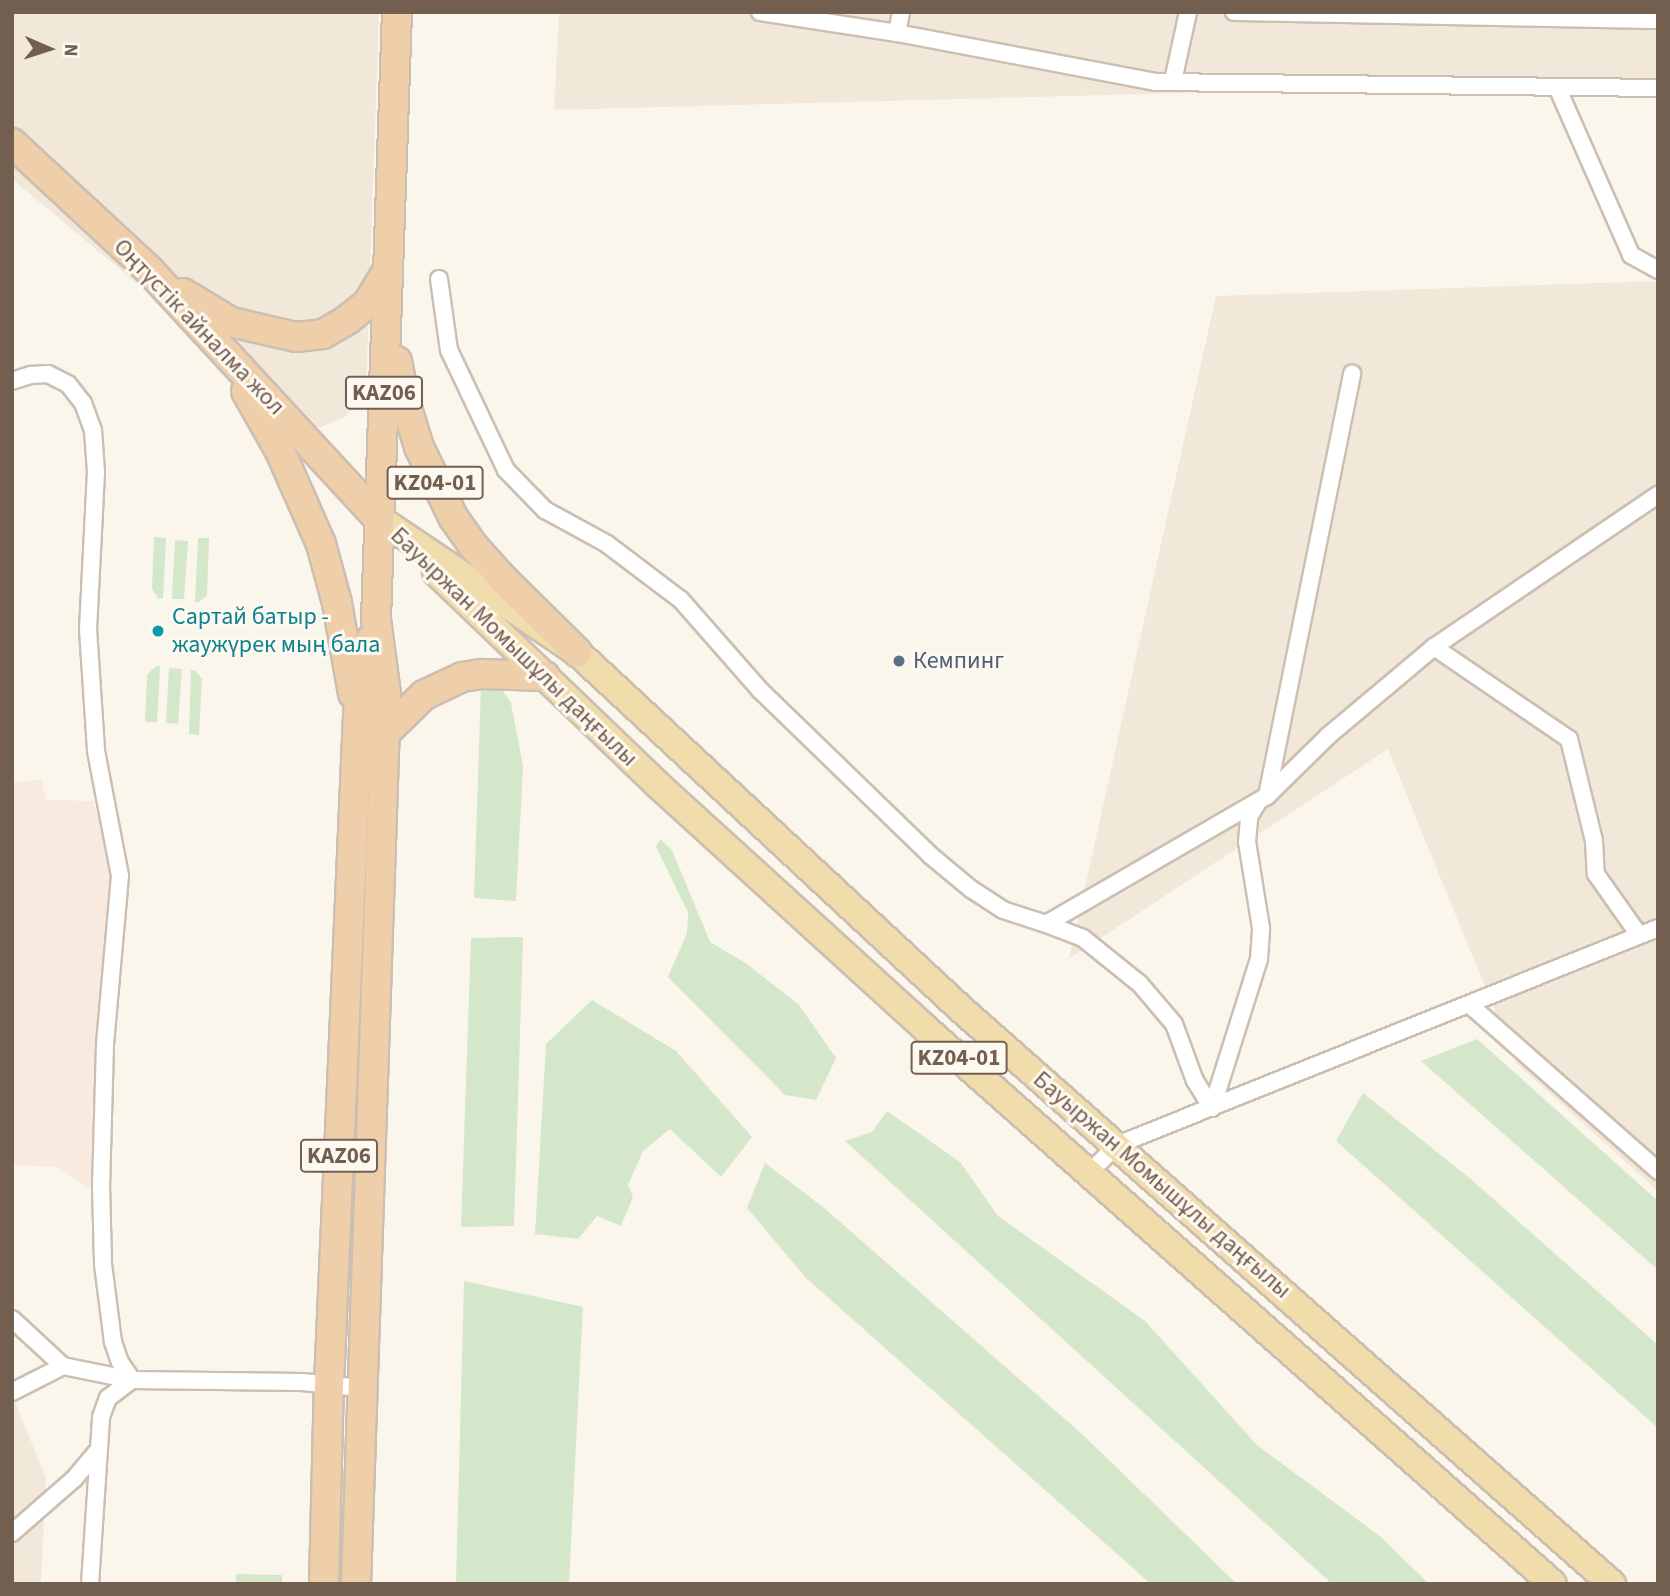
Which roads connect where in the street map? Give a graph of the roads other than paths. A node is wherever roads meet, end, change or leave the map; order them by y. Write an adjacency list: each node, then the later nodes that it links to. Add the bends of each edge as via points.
1 (397, 12): 12 (highway, KАZ06)
2 (760, 12): 7 (street)
3 (901, 12): 7 (street)
4 (1188, 12): 8 (street)
5 (1234, 12): 6 (street)
6 (1658, 20)
7 (897, 33): 8 (street, via 1156,82)
8 (1173, 81): 9 (street)
9 (1557, 87): 10 (street); 13 (street, via 1631,255)
10 (1658, 88)
11 (12, 143): 14 (highway, Оңтүстік айналма жол)
12 (390, 268): 14 (highway, via 368,303 347,320 323,334 296,337 232,322); 20 (highway, KАZ06); 22 (highway, KZ04-01, via 394,348 404,398 438,491 475,548)
13 (1658, 270)
14 (149, 271): 16 (highway, Оңтүстік айналма жол)
15 (439, 279): 26 (street, via 449,350 506,470 545,510 607,544 681,600 760,690 930,855 1003,910)
16 (221, 348): 20 (highway, Оңтүстік айналма жол); 24 (highway, via 280,452 321,544)
17 (1352, 373): 25 (street)
18 (12, 381): 36 (street, via 48,374 68,384 83,403 93,430 96,472 88,629 96,751 120,876 105,1045 103,1264 113,1342)
19 (1658, 495): 21 (street)
20 (379, 518): 22 (main road, Бауыржан Момышұлы даңғылы / KZ04-01); 23 (main road, Бауыржан Момышұлы даңғылы / KZ04-01); 24 (highway, KАZ06, via 376,619 359,693)
21 (1434, 647): 25 (street); 28 (street, via 1569,739 1594,841 1596,874)
22 (577, 652): 31 (main road, Бауыржан Момышұлы даңғылы / KZ04-01, via 961,1009)
23 (545, 676): 24 (highway, via 482,674 453,680); 33 (main road, Бауыржан Момышұлы даңғылы / KZ04-01, via 658,785)
24 (371, 731): 37 (highway, KАZ06); 38 (highway, KАZ06)
25 (1263, 798): 26 (street); 30 (street, via 1249,817 1247,842 1261,928 1259,959)
26 (1046, 923): 30 (street, via 1083,938 1140,984 1174,1024 1195,1081)
27 (1658, 928): 28 (street)
28 (1639, 935): 29 (street)
29 (1470, 1005): 30 (street); 32 (street)
30 (1212, 1108): 31 (street)
31 (1117, 1146): 33 (street); 46 (main road, Бауыржан Момышұлы даңғылы / KZ04-01)
32 (1658, 1171)
33 (1089, 1173): 45 (main road, Бауыржан Момышұлы даңғылы / KZ04-01)
34 (12, 1319): 35 (street)
35 (63, 1366): 36 (street); 39 (street)
36 (131, 1380): 37 (street); 40 (street, via 108,1398)
37 (329, 1385): 38 (street); 43 (highway, KАZ06)
38 (361, 1388): 44 (highway, KАZ06)
39 (12, 1392)
40 (97, 1452): 41 (street, via 75,1479); 42 (street)
41 (12, 1533)
42 (90, 1584)
43 (324, 1584)
44 (356, 1584)
45 (1553, 1584)
46 (1612, 1584)

